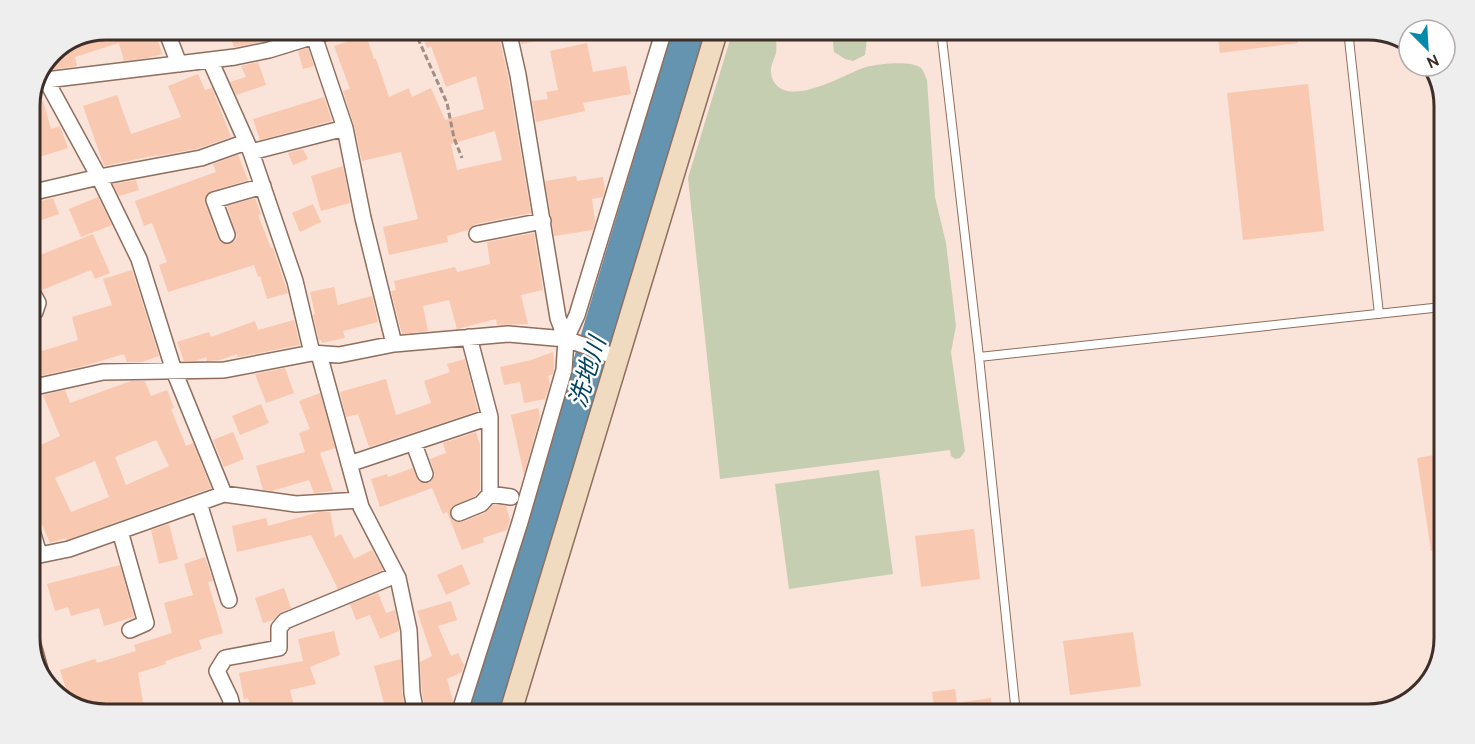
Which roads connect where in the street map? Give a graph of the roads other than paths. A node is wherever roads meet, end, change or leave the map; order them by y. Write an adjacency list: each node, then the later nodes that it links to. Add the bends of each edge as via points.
1 (170, 40): 10 (street)
2 (295, 40): 9 (street, via 269,50)
3 (315, 40): 13 (street)
4 (510, 40): 18 (street)
5 (661, 40): 24 (street)
6 (714, 40): 27 (street)
7 (942, 40): 28 (lane)
8 (1349, 40): 22 (lane)
9 (210, 60): 10 (street); 14 (street)
10 (178, 63): 11 (street)
11 (47, 80)
12 (45, 84): 15 (street)
13 (345, 128): 14 (street); 25 (street)
14 (249, 147): 15 (street); 16 (street)
15 (99, 177): 17 (street); 29 (street, via 140,259)
16 (263, 186): 20 (street, via 214,200); 26 (street)
17 (41, 190)
18 (543, 221): 19 (street); 24 (street, via 558,318)
19 (477, 234)
20 (227, 235)
21 (1434, 308): 22 (lane)
22 (1379, 314): 28 (lane)
23 (469, 337): 24 (street, via 508,334); 25 (street); 31 (street)
24 (569, 340): 27 (street); 48 (street, via 520,522)
25 (394, 344): 26 (street, via 339,355)
26 (316, 353): 29 (street, via 224,370); 33 (street)
27 (611, 356): 49 (street)
28 (979, 357): 50 (lane)
29 (174, 372): 30 (street, via 103,372); 35 (street)
30 (41, 386)
31 (490, 417): 32 (street); 36 (street)
32 (414, 444): 33 (street); 34 (street)
33 (349, 464): 38 (street)
34 (425, 474)
35 (224, 494): 38 (street, via 296,504); 39 (street)
36 (490, 494): 37 (street); 40 (street, via 482,504)
37 (511, 497)
38 (359, 500): 43 (street)
39 (199, 502): 41 (street); 44 (street)
40 (459, 513)
41 (120, 531): 42 (street); 45 (street, via 146,623)
42 (41, 555)
43 (396, 575): 46 (street, via 285,621 279,628 279,648 225,658 218,671); 47 (street, via 409,630)
44 (229, 600)
45 (130, 630)
46 (230, 704)
47 (414, 704)
48 (462, 704)
49 (513, 704)
50 (1015, 704)

